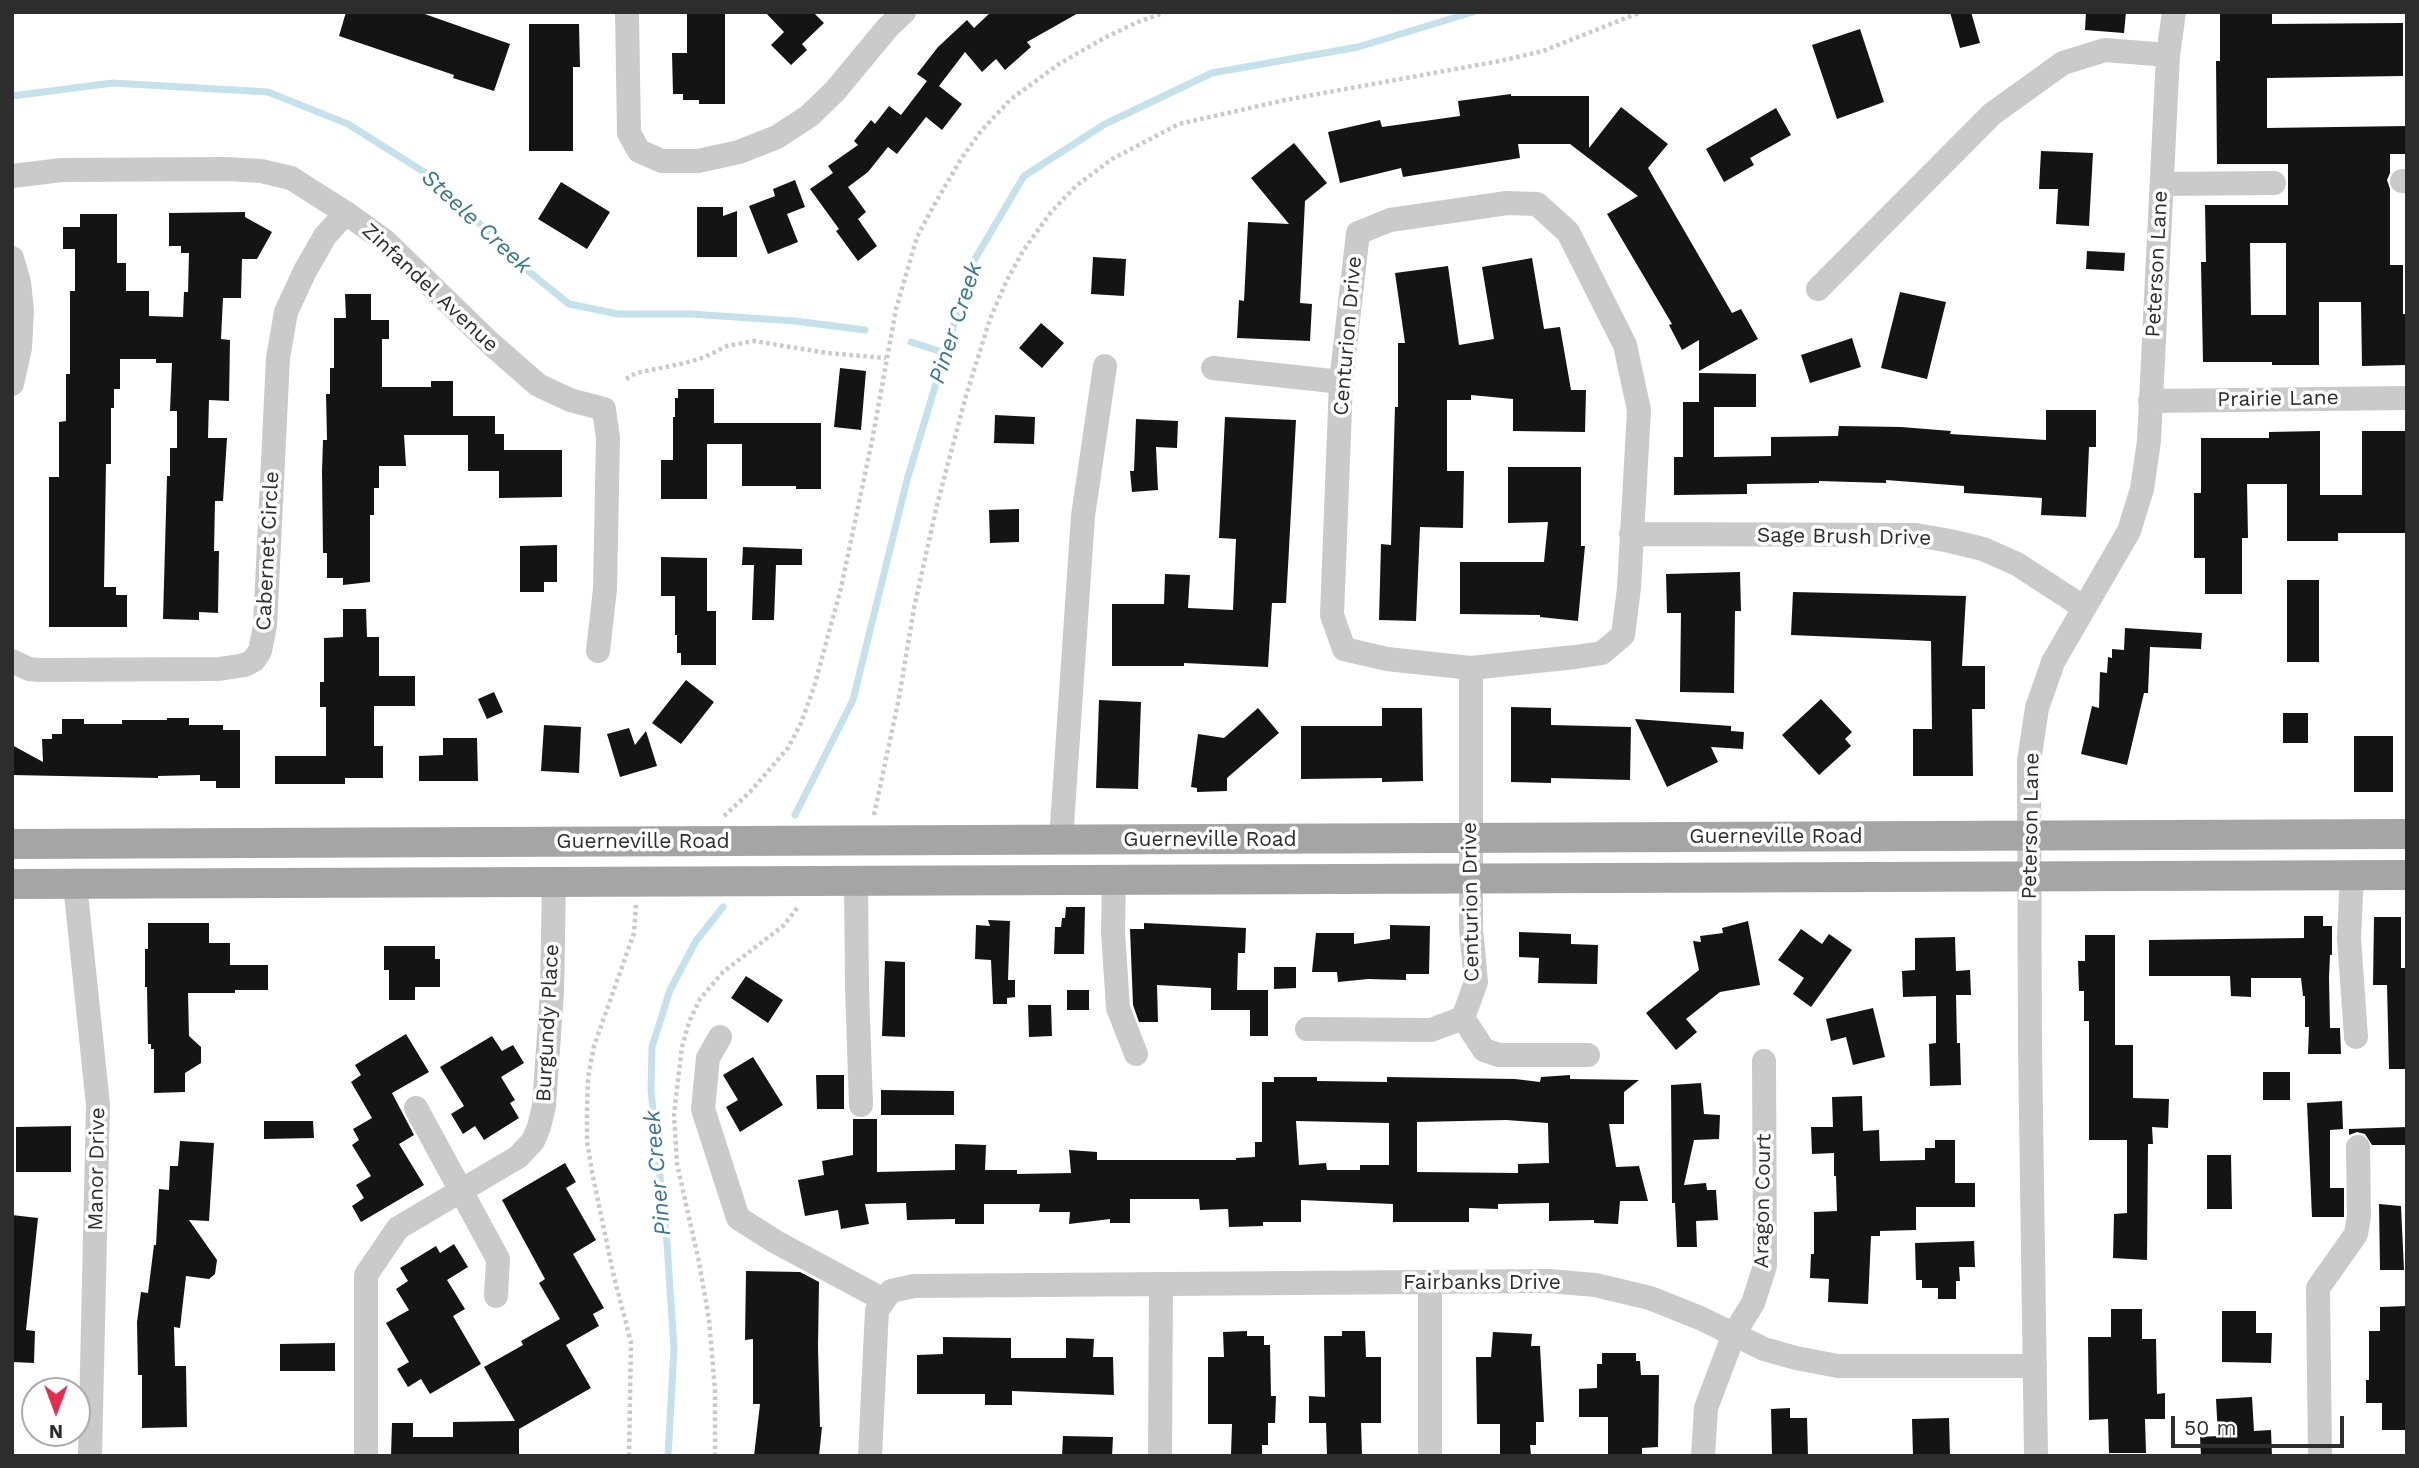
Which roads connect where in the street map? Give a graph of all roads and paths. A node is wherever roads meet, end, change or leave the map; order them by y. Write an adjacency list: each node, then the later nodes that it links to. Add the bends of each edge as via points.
1 (627, 12): 2 (street, via 629,134 639,152 662,162 698,161 739,152 809,116)
2 (904, 12)
3 (1166, 12): 13 (path, via 1106,37 1059,64 1011,99 981,131 917,237)
4 (1641, 12): 27 (path, via 1543,51 1179,124 1112,159 1051,212 1023,251 982,345 934,518)
5 (2174, 12): 6 (street, Peterson Lane)
6 (2168, 55): 9 (street, Peterson Lane); 12 (street, via 2105,50 2063,63 1992,114)
7 (12, 176): 10 (street, Zinfandel Avenue, via 62,170 261,171 291,178)
8 (2274, 183): 9 (street)
9 (2161, 184): 20 (street, Peterson Lane)
10 (346, 213): 23 (street, Zinfandel Avenue, via 385,241 538,385 570,400 604,408 608,438 605,578); 24 (street, Cabernet Circle, via 325,236 286,312 278,358 265,626 254,660 219,669 40,670)
11 (12, 258): 18 (street, via 22,310)
12 (1818, 289)
13 (886, 358): 16 (path, via 754,341); 26 (path, via 841,588 801,723 788,748)
14 (1105, 366): 31 (street, via 1083,516)
15 (1213, 368): 17 (street)
16 (626, 379)
17 (1341, 382): 21 (street, Centurion Drive, via 1358,233 1390,220 1507,203 1537,204 1567,232 1625,345 1639,410); 25 (street, Centurion Drive, via 1332,615 1344,649 1387,659)
18 (12, 384)
19 (2407, 398): 20 (street, Prairie Lane)
20 (2150, 401): 22 (street, Peterson Lane, via 2142,489 2129,531)
21 (1631, 534): 22 (street, Sage Brush Drive, via 1916,535 1983,549 2017,564); 25 (street, Centurion Drive, via 1623,635 1602,653)
22 (2083, 607): 29 (street, Peterson Lane, via 2053,662 2037,708 2029,761)
23 (598, 651)
24 (12, 661)
25 (1471, 668): 30 (street, Centurion Drive)
26 (719, 820)
27 (874, 820)
28 (2407, 834): 29 (main road, Guerneville Road)
29 (2030, 837): 30 (main road, Guerneville Road); 35 (street, Peterson Lane)
30 (1470, 839): 31 (main road, Guerneville Road); 36 (street, Centurion Drive)
31 (1061, 840): 32 (main road, Guerneville Road)
32 (12, 844)
33 (2352, 875): 34 (main road, Guerneville Road); 35 (main road, Guerneville Road); 46 (street, via 2350,938)
34 (2407, 875)
35 (2030, 876): 36 (main road, Guerneville Road); 59 (street, Peterson Lane)
36 (1472, 877): 37 (main road, Guerneville Road); 43 (street, Centurion Drive, via 1476,982)
37 (1114, 879): 38 (main road, Guerneville Road); 47 (street, via 1118,1008)
38 (856, 880): 39 (main road, Guerneville Road); 50 (street)
39 (554, 882): 41 (main road, Guerneville Road); 53 (street, Burgundy Place, via 552,992 539,1127 518,1157)
40 (12, 884): 41 (main road, Guerneville Road)
41 (75, 884): 60 (street, Manor Drive, via 99,1104)
42 (636, 900): 62 (path, via 634,933 594,1045 587,1111 592,1172 631,1342)
43 (1463, 1018): 44 (street, via 1431,1030); 48 (street, via 1484,1050 1499,1055)
44 (1307, 1029)
45 (720, 1037): 57 (street, via 708,1058 703,1109 738,1218)
46 (2356, 1037)
47 (1136, 1054)
48 (1588, 1055)
49 (1764, 1061): 58 (street, Aragon Court, via 1765,1266 1753,1303)
50 (862, 1105)
51 (416, 1108): 53 (street)
52 (2358, 1147): 68 (street, via 2356,1234 2318,1288)
53 (461, 1191): 56 (street, via 498,1259); 61 (street, Burgundy Place, via 398,1228 366,1275)
54 (1430, 1282): 55 (street, Fairbanks Drive); 58 (street, Fairbanks Drive, via 1595,1285 1650,1298); 65 (street)
55 (1161, 1284): 57 (street, Fairbanks Drive, via 915,1286 891,1292); 64 (street)
56 (496, 1296)
57 (884, 1300): 63 (street, via 877,1310 874,1337)
58 (1734, 1334): 59 (street, Fairbanks Drive, via 1796,1359 1838,1366); 66 (street, Aragon Court, via 1706,1408)
59 (2035, 1366): 67 (street, Peterson Lane)
60 (90, 1456)
61 (366, 1456)
62 (629, 1456)
63 (870, 1456)
64 (1160, 1456)
65 (1430, 1456)
66 (1703, 1456)
67 (2036, 1456)
68 (2320, 1456)

